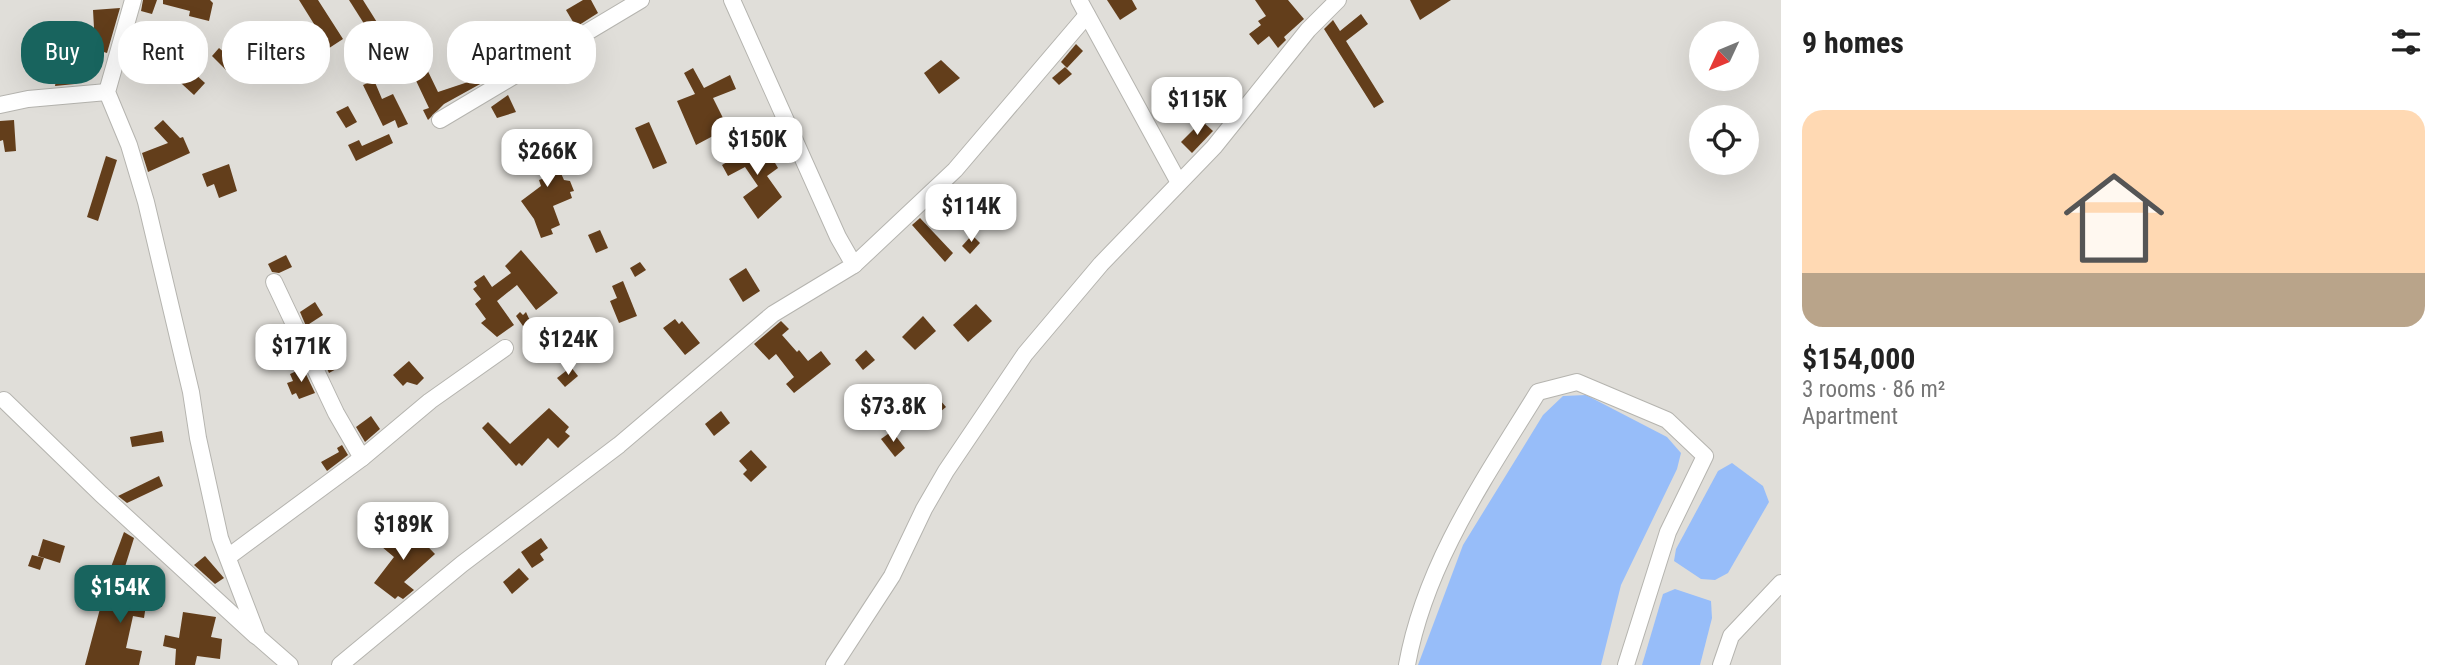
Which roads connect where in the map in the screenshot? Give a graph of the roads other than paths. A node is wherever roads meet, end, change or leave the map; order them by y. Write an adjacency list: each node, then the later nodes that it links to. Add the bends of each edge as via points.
1 (133, 0): 6 (street)
2 (641, 0): 8 (street)
3 (732, 0): 10 (street)
4 (1338, 0): 9 (street, via 1308,30 1214,147)
5 (1083, 7): 9 (street); 10 (street, via 955,170)
6 (107, 92): 7 (street); 15 (street, via 146,202 191,392 209,495)
7 (0, 105)
8 (440, 120)
9 (1178, 181): 20 (street, via 1026,354 946,471 892,576)
10 (854, 265): 19 (street, via 773,314 619,445 462,564)
11 (274, 282): 14 (street, via 335,413)
12 (505, 348): 14 (street, via 430,401)
13 (4, 400): 17 (street)
14 (362, 458): 15 (street)
15 (228, 558): 17 (street)
16 (1781, 583): 23 (street, via 1731,636)
17 (258, 638): 18 (street)
18 (290, 665)
19 (340, 665)
20 (834, 665)
21 (1407, 665): 22 (street, via 1413,635 1457,521 1538,392 1577,382 1667,420 1705,456 1668,532)
22 (1626, 665)
23 (1721, 665)

